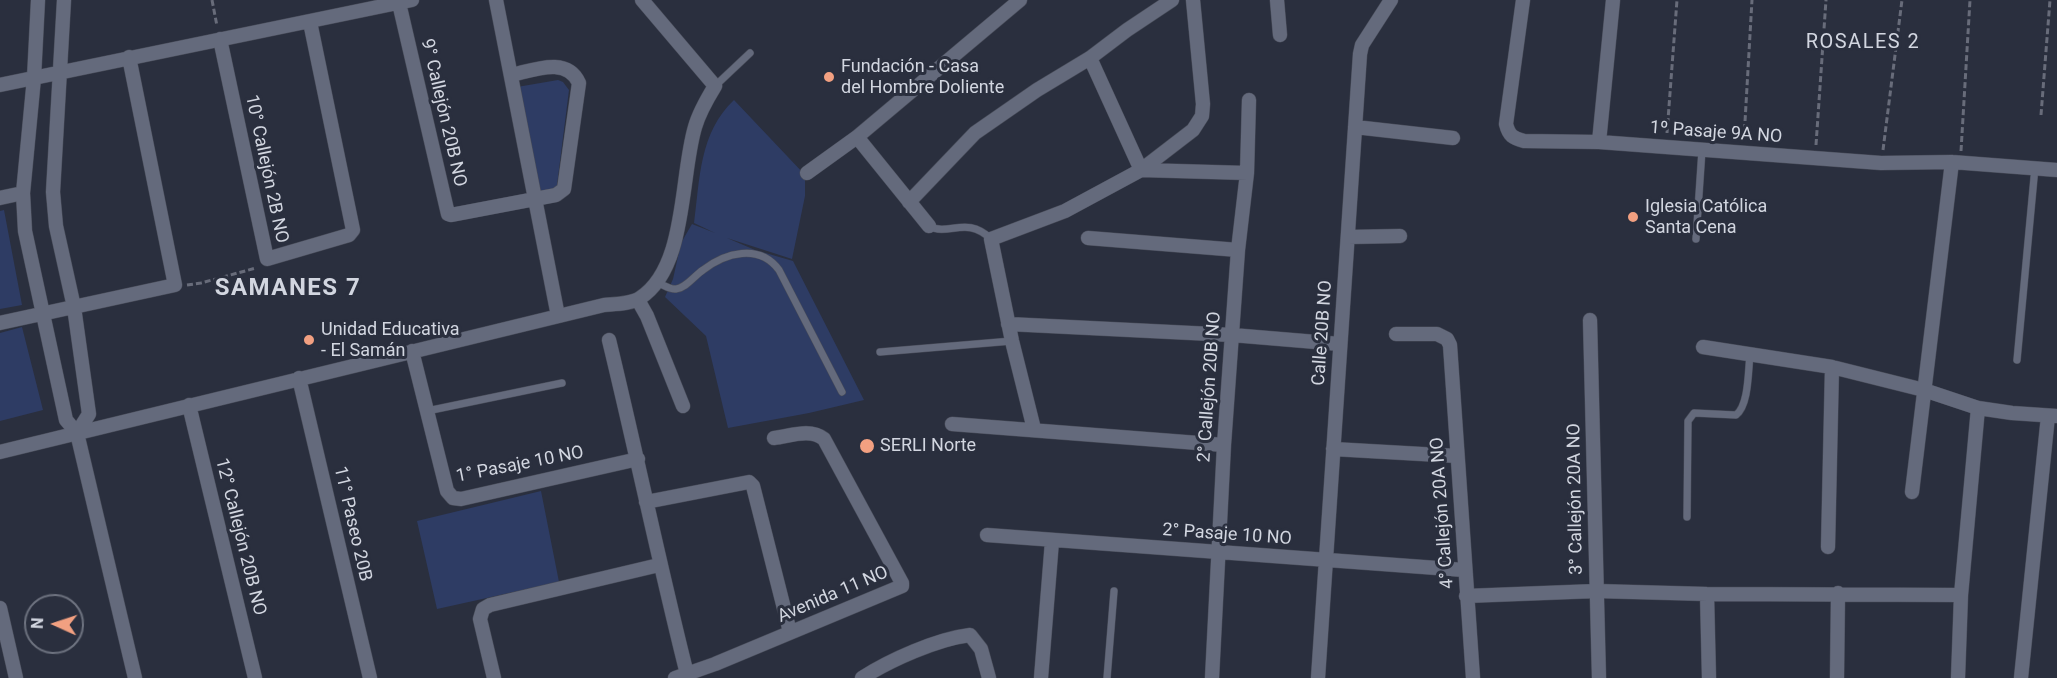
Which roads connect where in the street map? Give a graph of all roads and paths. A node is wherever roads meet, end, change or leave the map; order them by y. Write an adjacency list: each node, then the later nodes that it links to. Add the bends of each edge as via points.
1 (38, 0): 28 (street)
2 (64, 0): 26 (street)
3 (212, 0): 22 (path)
4 (496, 0): 27 (street)
5 (642, 0): 30 (street)
6 (1020, 0): 34 (street)
7 (1172, 0): 25 (street)
8 (1193, 0): 44 (street, via 1202,116 1194,130)
9 (1276, 0): 21 (street)
10 (1391, 0): 33 (street, Calle 20B NO, via 1362,45)
11 (1523, 0): 36 (street, 1º Pasaje 9A NO, via 1506,124 1509,133 1524,141)
12 (1612, 0): 36 (street)
13 (1677, 0): 37 (path)
14 (1752, 0): 39 (path)
15 (1826, 0): 40 (path)
16 (1902, 0): 42 (path)
17 (1970, 0): 41 (path)
18 (2050, 0): 32 (path)
19 (405, 1): 20 (street); 49 (street, 9° Callejón 20B NO, via 448,213)
20 (310, 22): 22 (street); 59 (street, 10° Callejón 2B NO, via 353,230 349,236)
21 (1280, 35)
22 (220, 39): 24 (street); 59 (street, 10° Callejón 2B NO)
23 (750, 52): 30 (lane)
24 (129, 57): 26 (street); 61 (street)
25 (1090, 58): 44 (street); 51 (street, via 975,133)
26 (60, 73): 28 (street); 63 (street, via 53,192 56,226)
27 (511, 75): 49 (street); 49 (street, via 566,68 579,83 564,189 556,195)
28 (34, 78): 29 (street); 48 (street)
29 (0, 85)
30 (715, 86): 60 (street, via 695,127 672,254)
31 (1249, 100): 47 (street, 2° Callejón 20B NO)
32 (2041, 115)
33 (1355, 127): 35 (street); 54 (street, Calle 20B NO)
34 (857, 137): 46 (street); 51 (street)
35 (1453, 138)
36 (1599, 142): 37 (street, 1º Pasaje 9A NO)
37 (1665, 148): 38 (street, 1º Pasaje 9A NO)
38 (1702, 150): 39 (street, 1º Pasaje 9A NO); 57 (lane)
39 (1743, 153): 40 (street, 1º Pasaje 9A NO)
40 (1815, 158): 42 (street, 1º Pasaje 9A NO)
41 (1956, 162): 42 (street, 1º Pasaje 9A NO); 43 (street, 1º Pasaje 9A NO); 82 (street)
42 (1881, 163)
43 (2035, 167): 45 (street, 1º Pasaje 9A NO); 78 (lane)
44 (1141, 170): 47 (street); 56 (street, via 1065,211)
45 (2057, 170)
46 (807, 173)
47 (1247, 173): 58 (street, 2° Callejón 20B NO)
48 (23, 193): 50 (street); 64 (street, via 25,231)
49 (536, 197): 65 (street)
50 (0, 198)
51 (909, 202): 52 (street)
52 (928, 226): 56 (lane, via 968,226)
53 (1400, 236): 54 (street)
54 (1348, 237): 73 (street, Calle 20B NO)
55 (1088, 238): 58 (street)
56 (991, 239): 68 (street)
57 (1696, 239)
58 (1238, 250): 69 (street, 2° Callejón 20B NO)
59 (267, 259): 61 (path, via 252,270 201,283)
60 (658, 283): 62 (street); 83 (lane, via 673,290 679,288 703,269 736,253 768,259 779,270)
61 (175, 285): 63 (street)
62 (638, 300): 65 (street); 85 (street)
63 (74, 307): 64 (street); 91 (street, via 89,414)
64 (44, 315): 67 (street); 91 (street, via 66,420)
65 (558, 316): 75 (street)
66 (1590, 320): 109 (street, 3° Callejón 20A NO)
67 (0, 323)
68 (1008, 324): 69 (street); 72 (street)
69 (1232, 334): 73 (street); 93 (street, 2° Callejón 20B NO)
70 (1396, 334): 96 (street, 4° Callejón 20A NO, via 1437,334 1447,339)
71 (609, 340): 97 (street)
72 (1012, 341): 76 (lane); 90 (street)
73 (1340, 344): 94 (street, Calle 20B NO)
74 (1703, 347): 77 (street)
75 (412, 351): 80 (street); 87 (street, 1° Pasaje 10 NO)
76 (880, 352)
77 (1750, 355): 79 (street); 100 (lane, via 1740,412 1694,413 1688,421)
78 (2017, 360)
79 (1832, 367): 82 (street); 103 (street)
80 (299, 378): 84 (street); 120 (street, 11° Paseo 20B)
81 (562, 383): 87 (lane)
82 (1923, 390): 86 (street); 98 (street)
83 (842, 392)
84 (189, 405): 91 (street); 119 (street, 12° Callejón 20B NO)
85 (683, 406)
86 (1978, 408): 88 (street); 112 (street)
87 (427, 411): 97 (street, 1° Pasaje 10 NO, via 447,491 453,498)
88 (2052, 416): 133 (street)
89 (952, 424): 90 (street)
90 (1034, 429): 93 (street)
91 (76, 433): 95 (street); 118 (street)
92 (774, 438): 115 (street, Avenida 11 NO, via 817,433 824,439 902,583 900,588)
93 (1224, 445): 104 (street, 2° Callejón 20B NO)
94 (1333, 449): 96 (street); 105 (street, Calle 20B NO)
95 (0, 452)
96 (1457, 456): 107 (street, 4° Callejón 20A NO)
97 (638, 459): 99 (street)
98 (1912, 492)
99 (646, 502): 106 (street); 115 (street, via 749,482)
100 (1687, 517)
101 (987, 536): 102 (street, 2° Pasaje 10 NO)
102 (1052, 541): 104 (street, 2° Pasaje 10 NO); 124 (street)
103 (1828, 547)
104 (1218, 553): 105 (street, 2° Pasaje 10 NO); 126 (street, 2° Callejón 20B NO)
105 (1326, 560): 107 (street, 2° Pasaje 10 NO); 127 (street, Calle 20B NO)
106 (659, 565): 116 (street); 121 (street, via 483,609 480,619)
107 (1464, 570): 113 (street, 4° Callejón 20A NO)
108 (1114, 591): 125 (lane)
109 (1596, 591): 111 (street); 113 (street); 129 (street, 3° Callejón 20A NO)
110 (1838, 593): 111 (street); 112 (street); 131 (street)
111 (1707, 594): 130 (street)
112 (1961, 595): 132 (street)
113 (1466, 596): 128 (street, 4° Callejón 20A NO)
114 (0, 608): 117 (street)
115 (790, 632): 116 (street, Avenida 11 NO)
116 (681, 676)
117 (16, 678)
118 (135, 678)
119 (255, 678)
120 (370, 678)
121 (494, 678)
122 (862, 678): 123 (street, via 912,653 950,638 970,635 981,649)
123 (988, 678)
124 (1041, 678)
125 (1107, 678)
126 (1212, 678)
127 (1318, 678)
128 (1473, 678)
129 (1599, 678)
130 (1709, 678)
131 (1837, 678)
132 (1958, 678)
133 (2021, 678)

